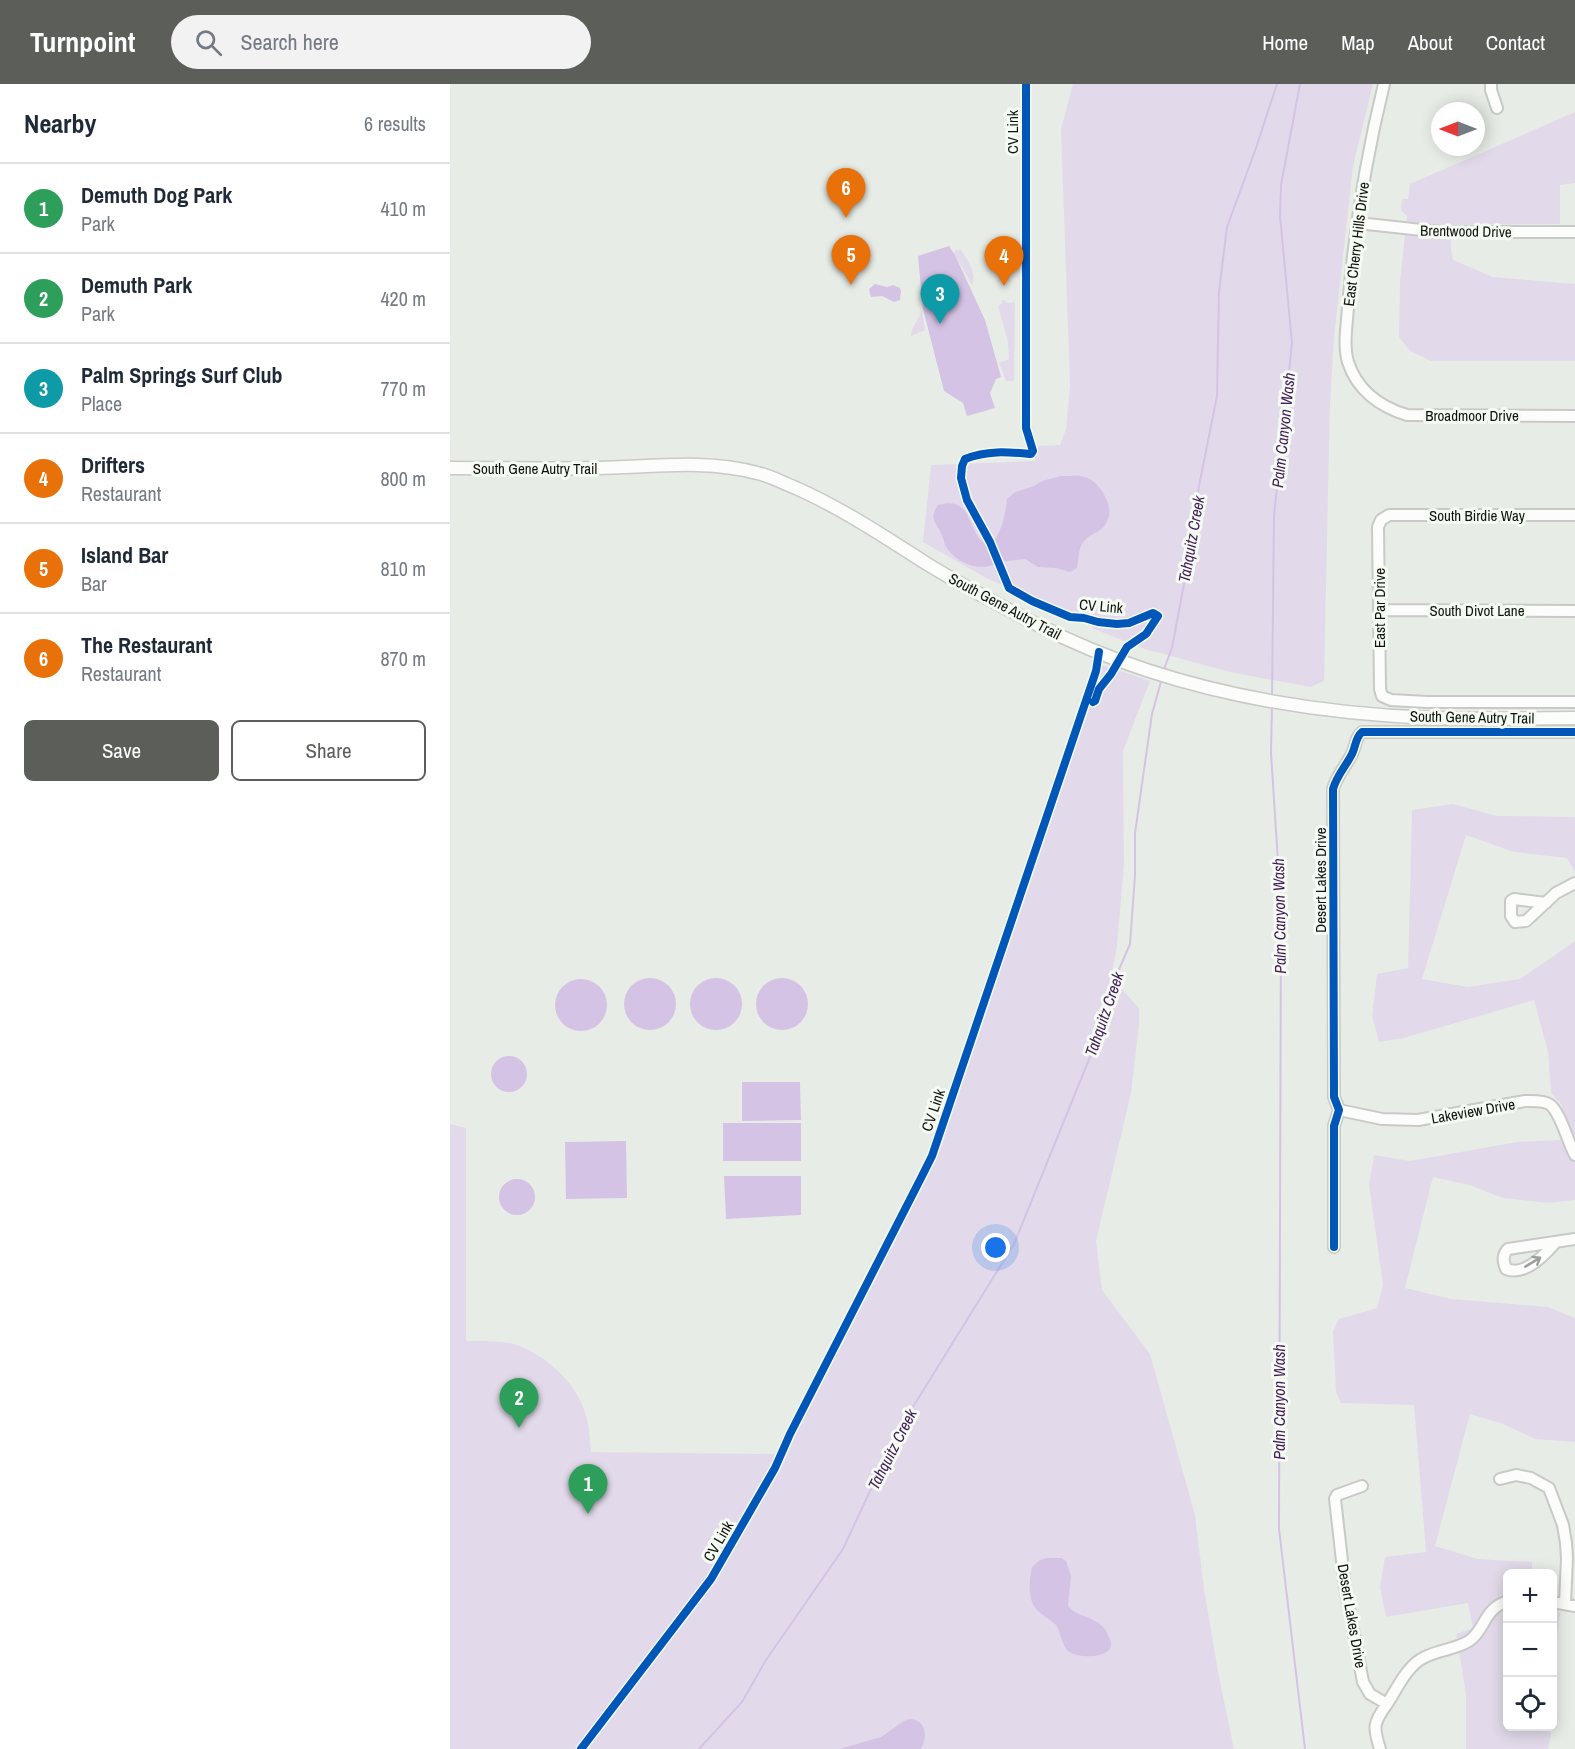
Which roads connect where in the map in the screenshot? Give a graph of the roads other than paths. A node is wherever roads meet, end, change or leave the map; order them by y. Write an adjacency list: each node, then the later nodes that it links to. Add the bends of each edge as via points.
1 (1384, 84): 4 (street, East Cherry Hills Drive)
2 (1491, 84): 3 (street)
3 (1497, 108)
4 (1358, 223): 5 (street, Brentwood Drive, via 1440,232); 6 (street, East Cherry Hills Drive, via 1350,285 1347,361 1359,385)
5 (1575, 232)
6 (1373, 398): 7 (street, Broadmoor Drive, via 1407,415)
7 (1575, 416)
8 (450, 468): 15 (main road, South Gene Autry Trail, via 692,465 757,473 826,501 972,591 1070,640 1173,677 1239,695 1321,708 1435,718)
9 (1575, 515): 10 (street, South Birdie Way, via 1389,515)
10 (1381, 520): 11 (street, East Par Drive)
11 (1380, 610): 12 (street, South Divot Lane); 13 (street, East Par Drive)
12 (1575, 611)
13 (1382, 696): 14 (street, South Gene Autry Trail, via 1427,702)
14 (1575, 702)
15 (1575, 718)
16 (1575, 732): 19 (street, Desert Lakes Drive, via 1358,735 1334,789 1334,1097)
17 (1575, 883): 18 (street)
18 (1546, 903)
19 (1339, 1110): 20 (street, Lakeview Drive, via 1389,1120 1418,1120 1542,1101 1558,1113); 23 (street, Desert Lakes Drive, via 1334,1126)
20 (1575, 1155)
21 (1575, 1239): 22 (street)
22 (1555, 1243)
23 (1334, 1247)
24 (1500, 1479): 27 (street, via 1516,1475 1549,1488 1565,1534)
25 (1362, 1486): 28 (street, Desert Lakes Drive, via 1335,1499 1345,1587 1365,1688)
26 (1503, 1602): 28 (street, via 1493,1608 1469,1641 1414,1664)
27 (1570, 1604)
28 (1387, 1704): 29 (street, via 1376,1718)
29 (1380, 1749)

